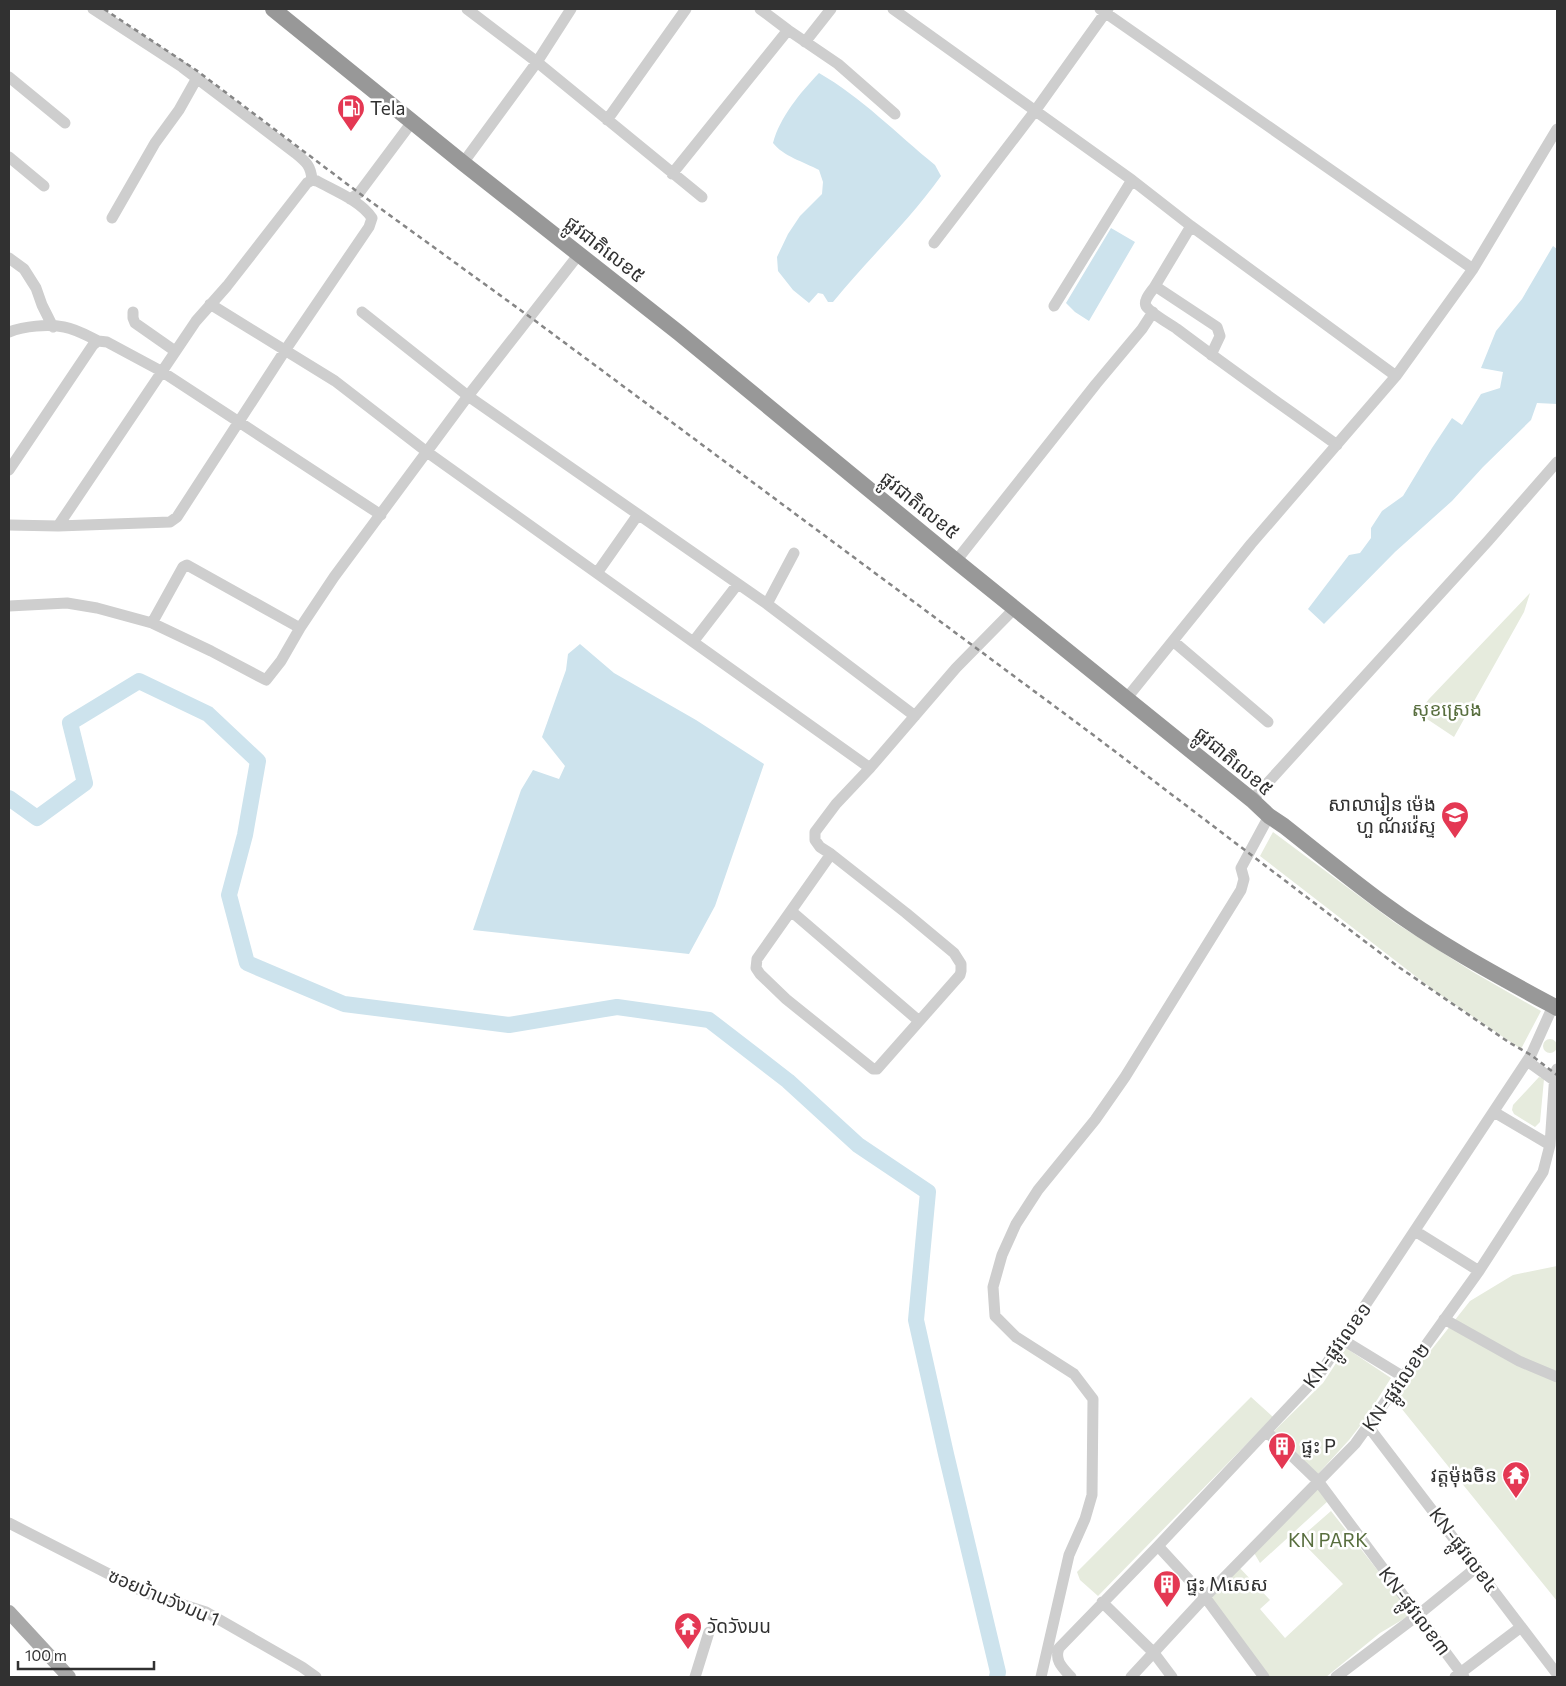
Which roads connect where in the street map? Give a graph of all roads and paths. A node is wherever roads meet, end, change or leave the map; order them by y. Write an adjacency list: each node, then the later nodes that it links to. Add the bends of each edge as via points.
1 (93, 9): 14 (street)
2 (273, 9): 18 (highway, ផ្លូវជាតិលេខ៥)
3 (467, 9): 12 (street)
4 (571, 9): 12 (street)
5 (686, 9): 17 (street)
6 (760, 9): 10 (street)
7 (831, 9): 11 (street)
8 (893, 9): 15 (street)
9 (1105, 10): 15 (street); 34 (street)
10 (788, 30): 11 (street); 23 (street)
11 (805, 42): 16 (street, via 838,64)
12 (537, 62): 17 (street); 22 (street)
13 (9, 77): 19 (street)
14 (197, 78): 24 (street, via 308,164); 29 (street)
15 (1035, 112): 25 (street); 31 (street)
16 (895, 114)
17 (607, 120): 23 (street)
18 (412, 122): 22 (highway, ផ្លូវជាតិលេខ៥); 28 (street, via 359,193)
19 (65, 124)
20 (1557, 129): 34 (street)
21 (9, 157): 26 (street)
22 (463, 163): 32 (highway, ផ្លូវជាតិលេខ៥)
23 (672, 174): 27 (street)
24 (312, 180): 28 (street); 36 (street)
25 (1132, 180): 30 (street); 37 (street)
26 (44, 186)
27 (702, 197)
28 (350, 200): 44 (street, via 372,218)
29 (112, 218)
30 (1191, 226): 35 (street); 48 (street)
31 (934, 243)
32 (579, 254): 49 (street); 60 (highway, ផ្លូវជាតិលេខ៥)
33 (9, 258): 41 (street, via 24,269)
34 (1474, 268): 48 (street)
35 (1155, 286): 40 (street, via 1146,302); 46 (street, via 1218,327 1220,336)
36 (210, 304): 44 (street); 45 (street)
37 (1054, 306)
38 (133, 312): 45 (street, via 135,323)
39 (362, 312): 49 (street)
40 (1153, 312): 46 (street); 60 (street)
41 (53, 327): 42 (street, via 18,328); 43 (street, via 66,327)
42 (9, 332)
43 (98, 341): 47 (street, via 107,342); 54 (street, via 92,344)
44 (286, 349): 50 (street); 52 (street, via 335,380)
45 (175, 351): 47 (street)
46 (1211, 355): 51 (street)
47 (161, 371): 50 (street); 58 (street)
48 (1396, 376): 51 (street)
49 (468, 396): 52 (street); 56 (street)
50 (239, 422): 55 (street); 58 (street, via 177,517 170,522)
51 (1337, 445): 69 (street, via 1251,544)
52 (427, 452): 55 (street); 61 (street)
53 (1557, 462): 74 (street)
54 (9, 470)
55 (381, 515): 67 (street)
56 (638, 516): 61 (street); 62 (street)
57 (9, 525): 58 (street)
58 (58, 526)
59 (794, 553): 63 (street)
60 (956, 561): 65 (highway, ផ្លូវជាតិលេខ៥)
61 (597, 573): 68 (street)
62 (737, 584): 63 (street); 68 (street)
63 (767, 604): 71 (street)
64 (9, 606): 66 (street, via 67,603)
65 (1015, 608): 70 (highway, ផ្លូវជាតិលេខ៥); 71 (street, via 956,668)
66 (152, 623): 67 (street, via 266,680); 67 (street, via 187,564)
67 (300, 628)
68 (693, 642): 73 (street)
69 (1173, 642): 70 (street); 72 (street)
70 (1126, 698): 74 (highway, ផ្លូវជាតិលេខ៥)
71 (915, 716): 73 (street)
72 (1268, 722)
73 (870, 768): 76 (street, via 815,832 815,840 820,847)
74 (1252, 800): 75 (highway, ផ្លូវជាតិលេខ៥)
75 (1268, 816): 78 (highway, ផ្លូវជាតិលេខ៥, via 1408,920 1492,973); 108 (street, via 1241,868 1242,890 1125,1077 1038,1190 1016,1224 995,1279 995,1316 1016,1337 1074,1374 1093,1399 1092,1495 1069,1555)
76 (831, 854): 77 (street); 79 (street, via 958,959 960,976)
77 (791, 911): 79 (street); 79 (street, via 757,959 756,968 786,999 873,1069 881,1066)
78 (1555, 1007): 80 (street, KN-ផ្លូវលេខ១)
79 (919, 1022)
80 (1529, 1058): 81 (street); 82 (street, KN-ផ្លូវលេខ១)
81 (1556, 1074): 83 (street, KN-ផ្លូវលេខ២)
82 (1494, 1112): 83 (street); 84 (street, KN-ផ្លូវលេខ១)
83 (1550, 1145): 85 (street, KN-ផ្លូវលេខ២, via 1543,1172)
84 (1415, 1231): 85 (street); 87 (street, KN-ផ្លូវលេខ១)
85 (1479, 1271): 86 (street, KN-ផ្លូវលេខ២)
86 (1444, 1319): 88 (street, KN-ផ្លូវលេខ២); 89 (street, via 1519,1361)
87 (1343, 1340): 88 (street); 91 (street, KN-ផ្លូវលេខ១, via 1319,1376)
88 (1402, 1376): 90 (street, KN-ផ្លូវលេខ២)
89 (1557, 1377)
90 (1368, 1426): 92 (street, KN-ផ្លូវលេខ២); 95 (street, KN-ផ្លូវលេខ៤)
91 (1267, 1432): 92 (street, KN-ផ្លូវលេខ៣); 94 (street, KN-ផ្លូវលេខ១)
92 (1318, 1481): 96 (street, KN-ផ្លូវលេខ២); 99 (street, KN-ផ្លូវលេខ៣)
93 (9, 1523): 106 (street, ซอยบ้านวังมน 1, via 146,1593 206,1612)
94 (1158, 1546): 96 (street); 97 (street, KN-ផ្លូវលេខ១)
95 (1477, 1567): 99 (street); 100 (street, KN-ផ្លូវលេខ៤)
96 (1205, 1597): 102 (street, KN-ផ្លូវលេខ២); 112 (street)
97 (1102, 1602): 102 (street); 109 (street, KN-ផ្លូវលេខ១, via 1056,1654 1057,1660)
98 (9, 1612): 105 (main road)
99 (1418, 1615): 104 (street, KN-ផ្លូវលេខ៣); 113 (street)
100 (1521, 1626): 103 (street, KN-ផ្លូវលេខ៤); 104 (street)
101 (709, 1632): 107 (street)
102 (1154, 1653): 110 (street, KN-ផ្លូវលេខ២); 111 (street)
103 (1557, 1674)
104 (1460, 1676)
105 (69, 1677)
106 (316, 1677)
107 (695, 1677)
108 (1041, 1677)
109 (1072, 1677)
110 (1131, 1677)
111 (1172, 1677)
112 (1264, 1677)
113 (1336, 1677)

